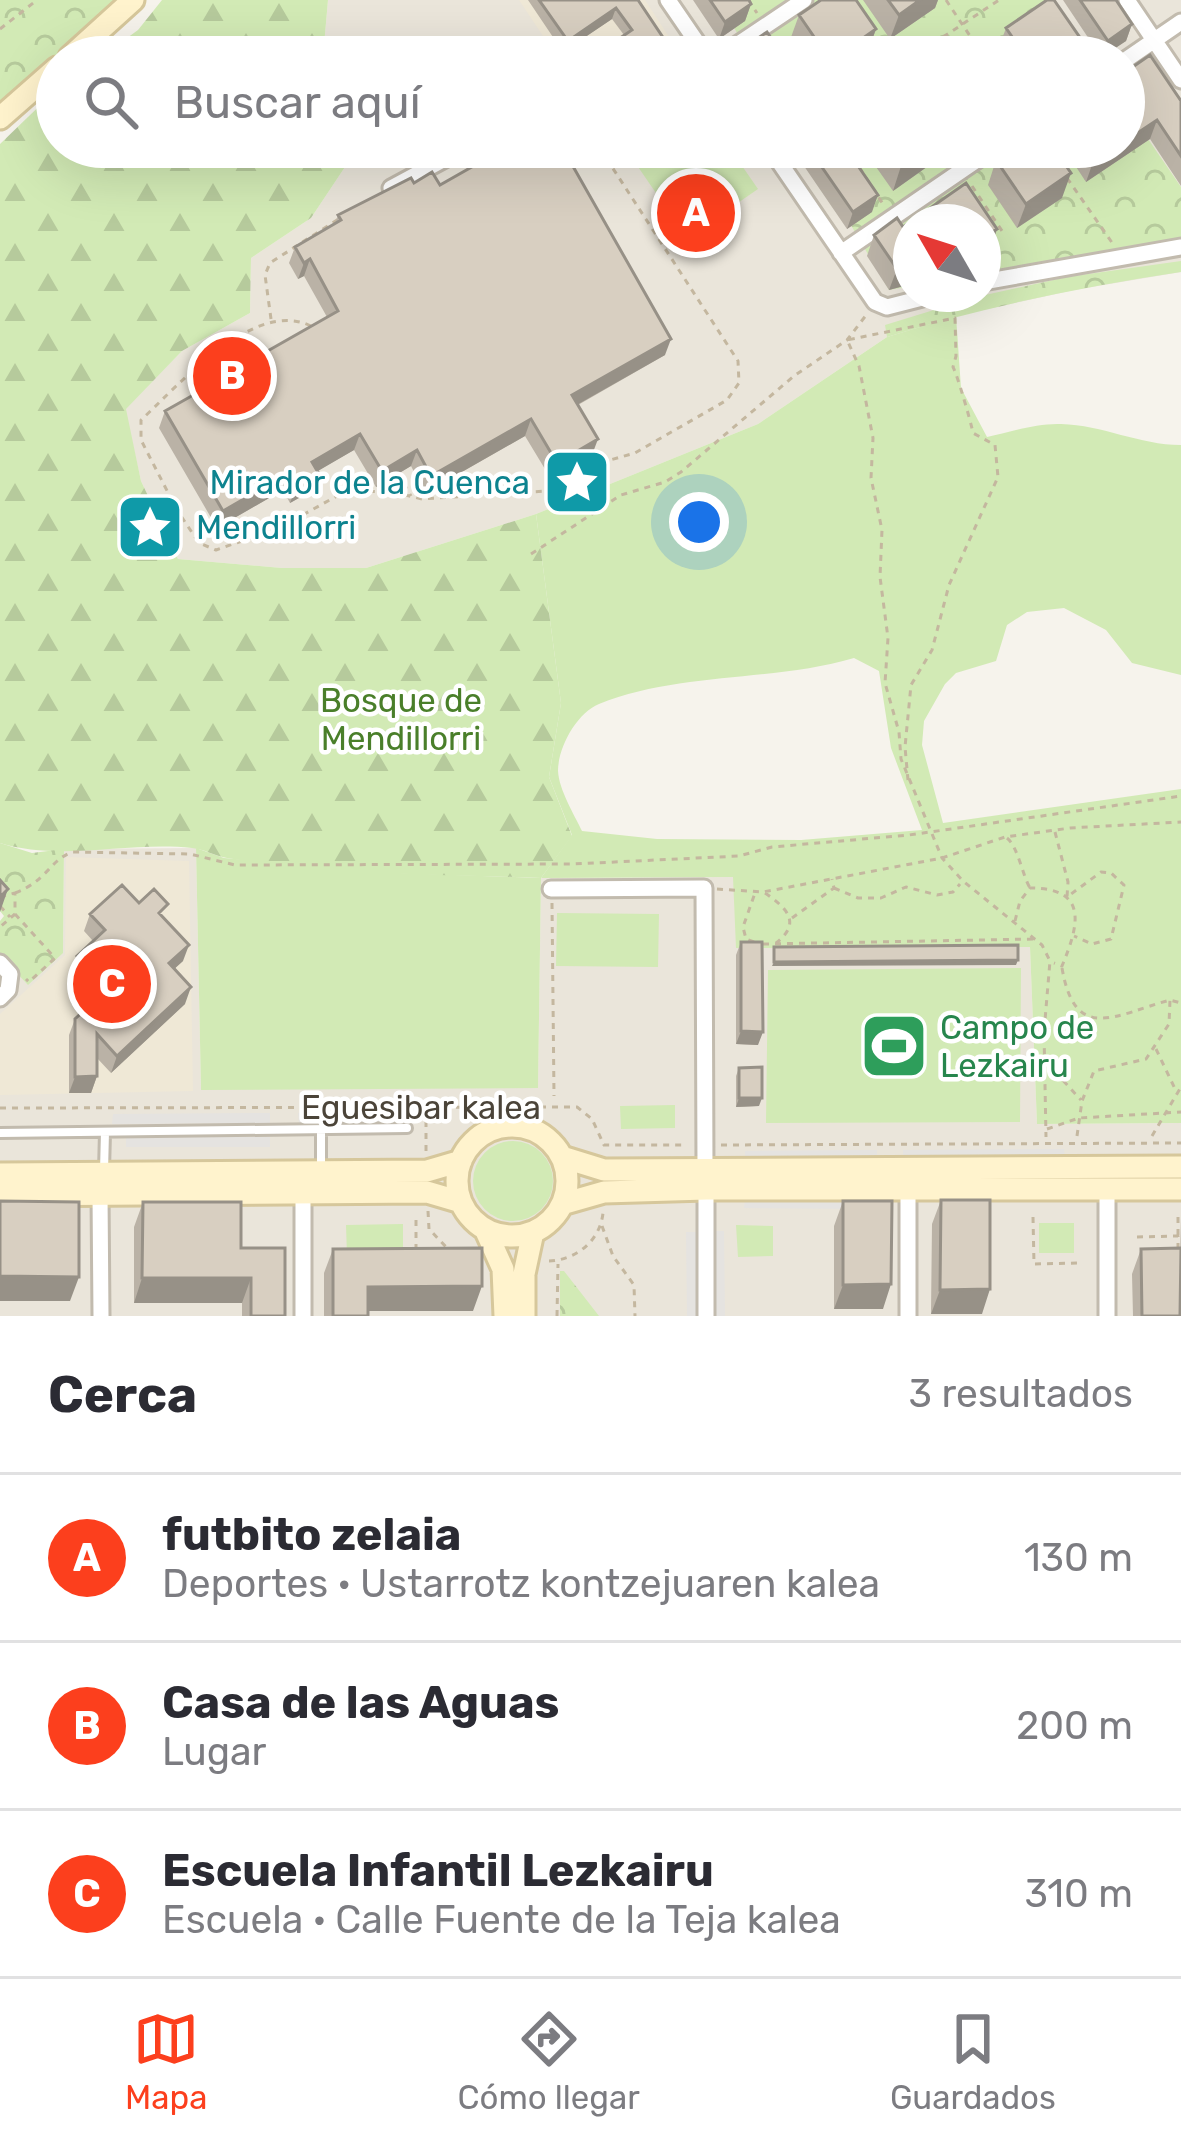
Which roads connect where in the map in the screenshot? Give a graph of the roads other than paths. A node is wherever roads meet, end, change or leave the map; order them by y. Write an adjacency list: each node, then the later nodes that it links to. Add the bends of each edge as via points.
1 (133, 0): 6 (street)
2 (668, 0): 7 (street)
3 (804, 0): 8 (street)
4 (1126, 0): 9 (street)
5 (1181, 22): 9 (street)
6 (93, 36)
7 (693, 36)
8 (751, 36)
9 (1154, 40): 10 (street); 11 (street)
10 (1145, 46)
11 (1181, 80)
12 (36, 86): 13 (street)
13 (0, 118)
14 (429, 168): 17 (street)
15 (783, 168): 19 (street)
16 (964, 168): 19 (street)
17 (372, 199)
18 (1181, 247): 20 (street)
19 (841, 253): 21 (street, via 875,302)
20 (1001, 279)
21 (893, 305)
22 (551, 889): 34 (street, via 704,888)
23 (7, 965): 24 (street, via 8,990)
24 (0, 998)
25 (407, 1128): 26 (lane)
26 (321, 1129): 27 (lane); 32 (lane)
27 (104, 1132): 28 (lane); 36 (lane)
28 (0, 1133)
29 (562, 1157): 30 (street, via 537,1131 519,1126 484,1134); 34 (street, Eguesibar kalea, via 604,1170); 43 (street)
30 (461, 1161): 35 (street, Eguesibar kalea); 42 (street)
31 (1181, 1168): 34 (street, Eguesibar kalea)
32 (321, 1172): 35 (street, Eguesibar kalea); 36 (street, Eguesibar kalea)
33 (0, 1174): 36 (street, Eguesibar kalea)
34 (705, 1179): 39 (street, Eguesibar kalea); 43 (street, Eguesibar kalea); 50 (street)
35 (427, 1182): 40 (street, Eguesibar kalea); 42 (street, Eguesibar kalea)
36 (102, 1183): 40 (street, Eguesibar kalea); 41 (street, Eguesibar kalea); 46 (street)
37 (1107, 1190): 38 (street, Eguesibar kalea); 39 (street, Eguesibar kalea); 52 (street)
38 (1181, 1190)
39 (908, 1191): 51 (street)
40 (303, 1192): 47 (street)
41 (0, 1195)
42 (461, 1202): 44 (street)
43 (562, 1204): 45 (street)
44 (485, 1229): 45 (street); 48 (street, via 503,1269)
45 (533, 1232): 49 (street)
46 (101, 1316)
47 (303, 1316)
48 (505, 1316)
49 (524, 1316)
50 (706, 1316)
51 (908, 1316)
52 (1107, 1316)

